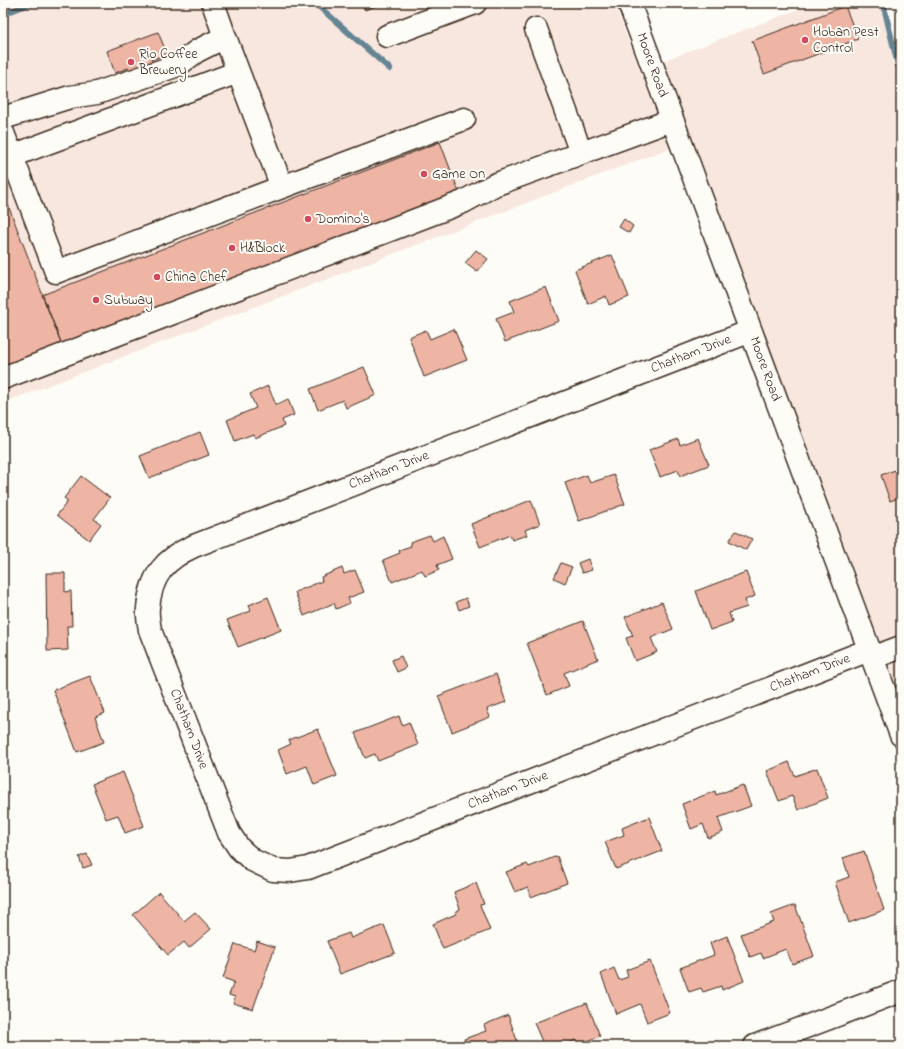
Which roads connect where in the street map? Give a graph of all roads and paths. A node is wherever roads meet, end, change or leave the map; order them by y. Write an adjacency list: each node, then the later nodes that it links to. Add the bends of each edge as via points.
1 (213, 3): 6 (street)
2 (475, 3): 5 (street)
3 (629, 3): 10 (street, Moore Road)
4 (536, 29): 12 (street)
5 (388, 36)
6 (224, 38): 7 (street); 8 (street, via 197,51 178,65 97,93 70,97)
7 (238, 72): 13 (street); 14 (street)
8 (3, 118)
9 (464, 119): 14 (street)
10 (672, 120): 12 (street); 15 (street, Moore Road)
11 (3, 133): 13 (street)
12 (581, 153): 16 (street, via 494,185 463,202)
13 (12, 156): 14 (street, via 56,272)
14 (282, 187)
15 (751, 330): 18 (street, Moore Road); 18 (street, Chatham Drive, via 181,552 168,561 157,575 148,609 150,630 229,833 239,848 252,860 273,870 290,872 308,868)
16 (3, 378)
17 (901, 647): 18 (street, Chatham Drive)
18 (871, 654): 19 (street, Moore Road)
19 (901, 735)
20 (901, 991): 21 (street)
21 (756, 1046)

